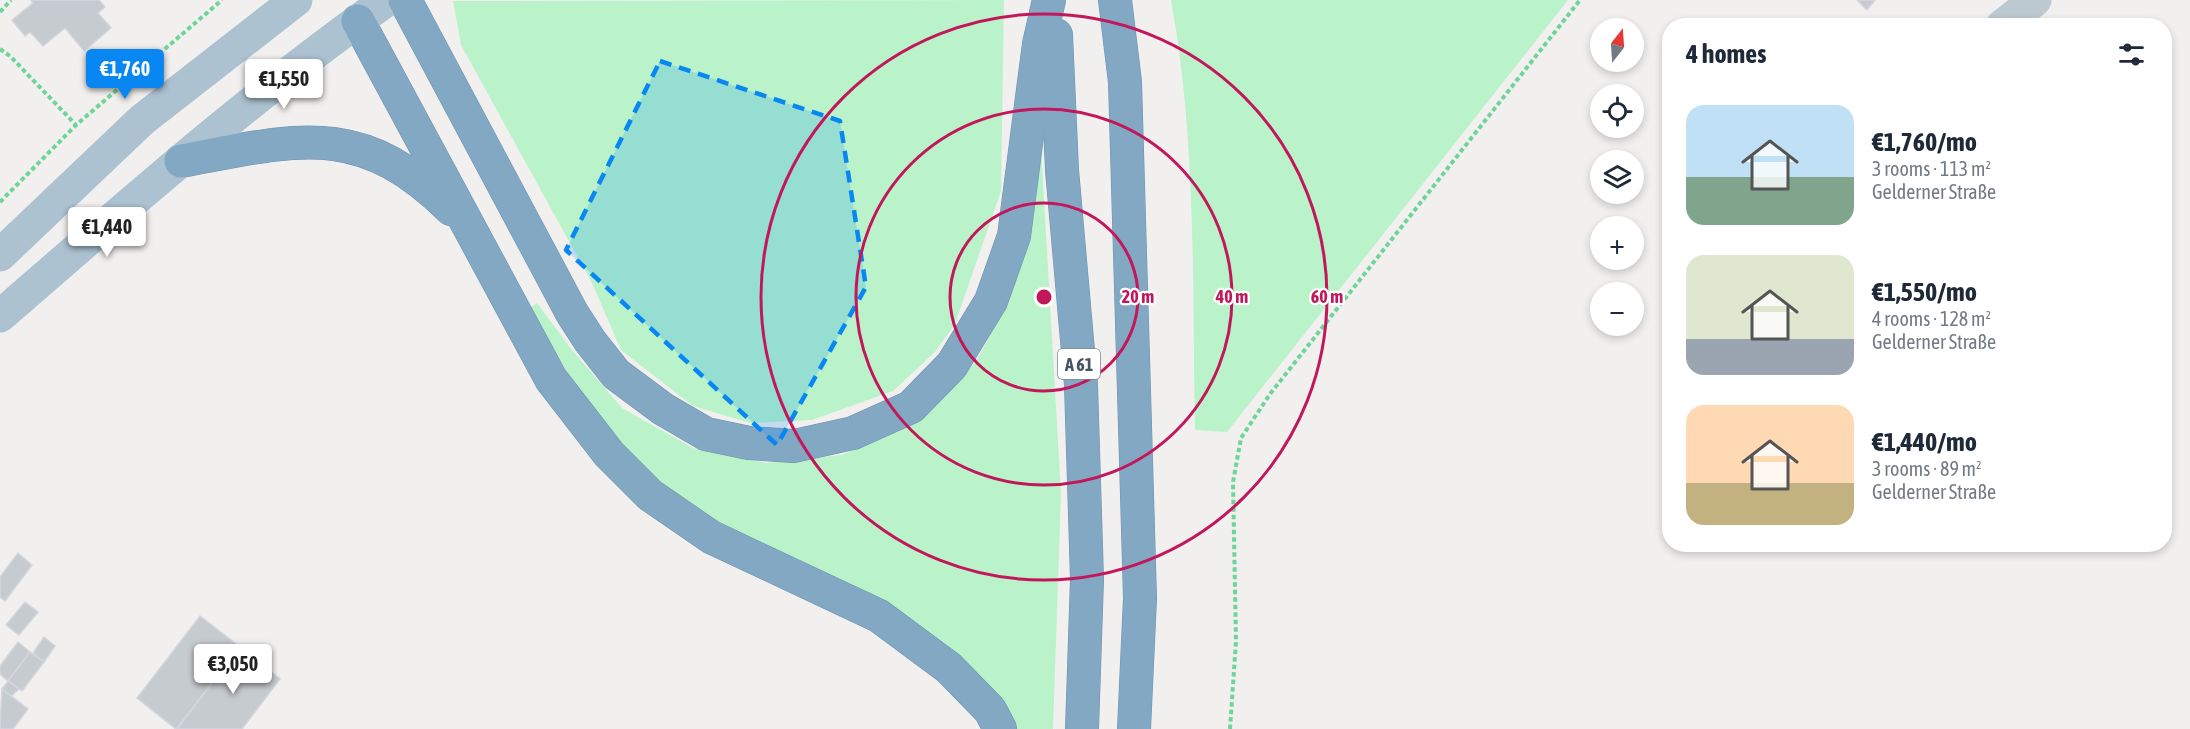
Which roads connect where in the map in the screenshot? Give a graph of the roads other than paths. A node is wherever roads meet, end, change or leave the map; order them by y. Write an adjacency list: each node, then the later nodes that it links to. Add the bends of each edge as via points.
1 (296, 0): 12 (main road, via 142,120)
2 (387, 0): 8 (main road)
3 (405, 0): 4 (highway, via 572,313 616,374 663,409 706,434 749,443 794,446 853,433 911,407 952,365 991,301 1014,236 1039,44)
4 (1049, 0)
5 (1055, 0): 15 (highway, A 61, via 1062,170 1081,396 1087,579)
6 (1115, 0): 16 (highway, via 1125,82 1140,586)
7 (2035, 0): 9 (lane)
8 (353, 10): 10 (main road, via 308,57); 11 (highway)
9 (2012, 18)
10 (181, 161): 11 (highway, via 319,141 354,146 384,157 434,192); 13 (main road)
11 (466, 223): 14 (highway, via 551,379 609,454 650,495 711,537 879,616 949,668 990,710)
12 (0, 255)
13 (0, 316)
14 (1000, 729)
15 (1082, 729)
16 (1134, 729)

